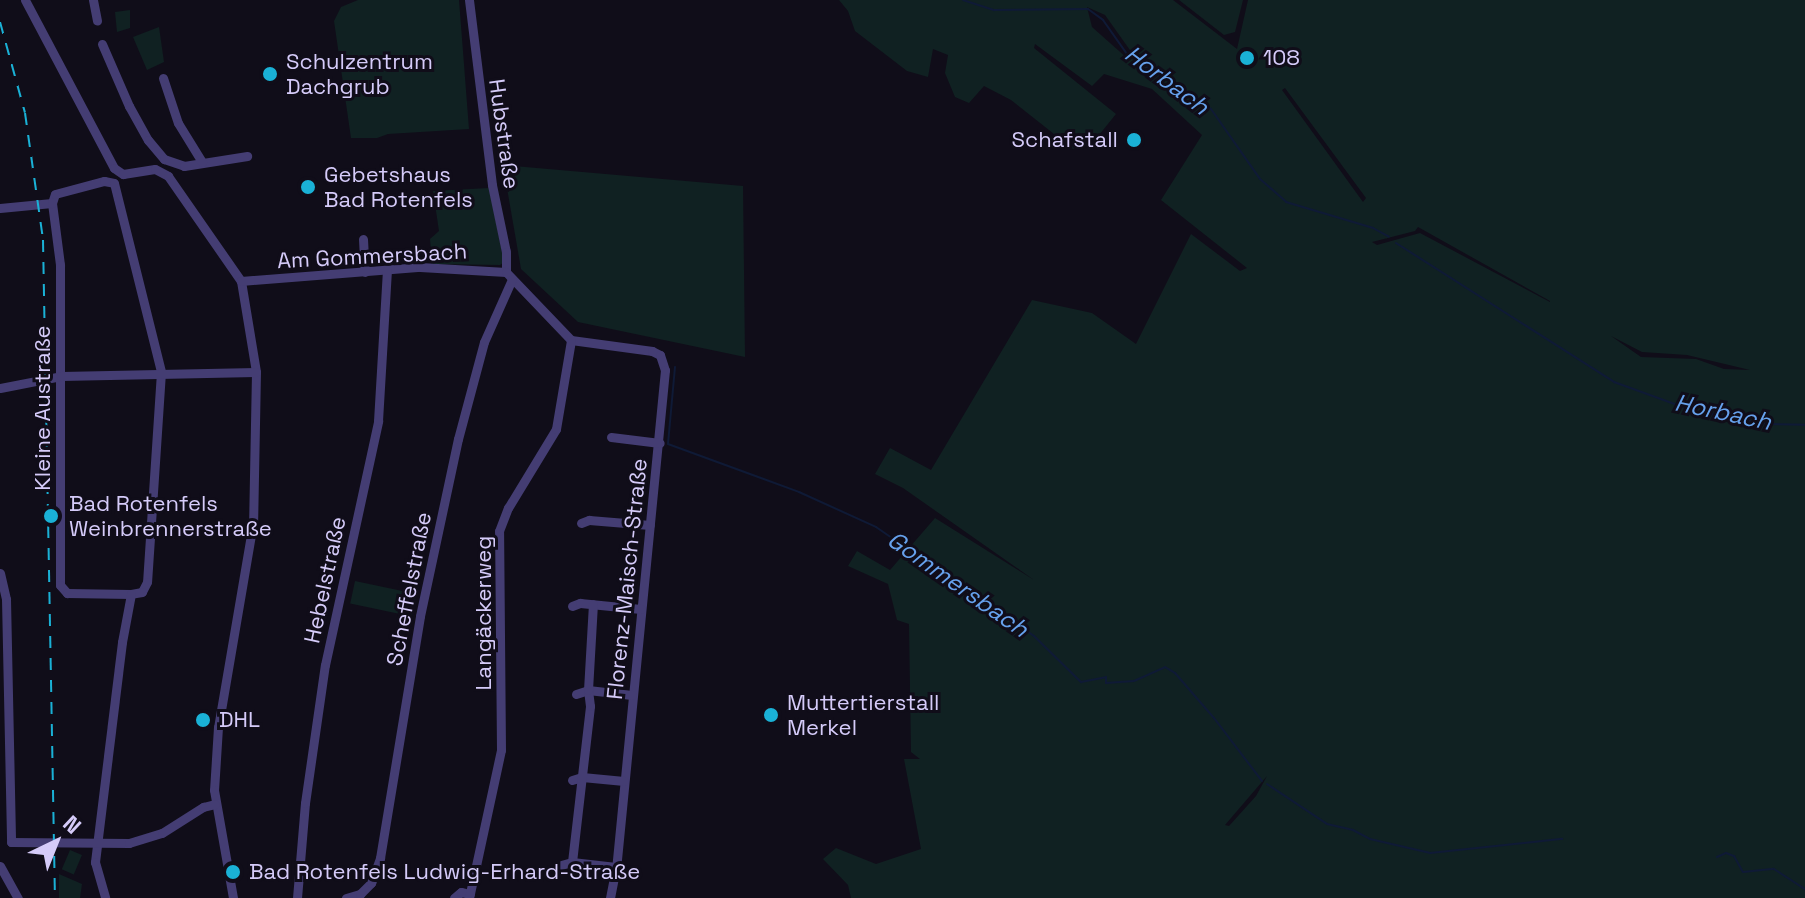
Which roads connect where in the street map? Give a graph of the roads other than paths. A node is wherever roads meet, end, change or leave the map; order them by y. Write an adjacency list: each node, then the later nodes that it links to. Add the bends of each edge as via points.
1 (25, 0): 15 (street, via 117,172 163,172)
2 (93, 0): 4 (street)
3 (469, 0): 14 (street, Hubstraße)
4 (97, 21)
5 (102, 44): 8 (street, via 148,140 173,165)
6 (163, 78): 8 (street, via 178,123)
7 (247, 156): 8 (street)
8 (202, 162)
9 (52, 203): 10 (street); 17 (street, via 55,194 114,183); 19 (street, Kleine Austraße, via 60,265)
10 (0, 208)
11 (363, 239): 13 (street)
12 (387, 270): 13 (street, Am Gommersbach); 14 (street, Am Gommersbach, via 481,268); 46 (street, Hebelstraße, via 378,421 323,680)
13 (365, 272): 15 (street, Am Gommersbach)
14 (509, 275): 16 (street); 48 (street, Scheffelstraße, via 458,439 420,616 380,858 375,878)
15 (241, 281): 18 (street)
16 (571, 340): 22 (street, Florenz-Maisch-Straße, via 660,355 665,370); 42 (street, Langäckerweg, via 556,429 499,531 501,750)
17 (161, 372): 18 (street); 19 (street); 26 (street, via 147,582 142,592)
18 (256, 372): 36 (street, via 253,523 215,750)
19 (61, 376): 20 (street); 26 (street, Kleine Austraße, via 62,591)
20 (0, 388)
21 (611, 437): 22 (street)
22 (660, 443): 24 (street, Florenz-Maisch-Straße)
23 (581, 523): 24 (street)
24 (650, 525): 30 (street, Florenz-Maisch-Straße)
25 (0, 573): 27 (street)
26 (131, 594): 37 (street)
27 (3, 600): 37 (street, via 9,838 15,843)
28 (593, 604): 29 (street); 30 (street); 31 (street)
29 (572, 606)
30 (641, 609): 33 (street, Florenz-Maisch-Straße)
31 (588, 690): 32 (street); 33 (street); 34 (street)
32 (576, 694)
33 (632, 695): 35 (street, Florenz-Maisch-Straße)
34 (577, 778): 35 (street); 38 (street)
35 (624, 781): 41 (street, Florenz-Maisch-Straße)
36 (215, 804): 37 (street, via 148,838); 45 (street)
37 (98, 842): 44 (street, via 96,873)
38 (572, 862): 39 (street); 41 (street)
39 (561, 865)
40 (0, 866): 43 (street)
41 (616, 867): 50 (street, Florenz-Maisch-Straße)
42 (469, 896): 49 (street, via 461,892)
43 (18, 898)
44 (105, 898)
45 (233, 898)
46 (297, 898)
47 (346, 898): 48 (street, Scheffelstraße)
48 (354, 898)
49 (454, 898)
50 (610, 898)

